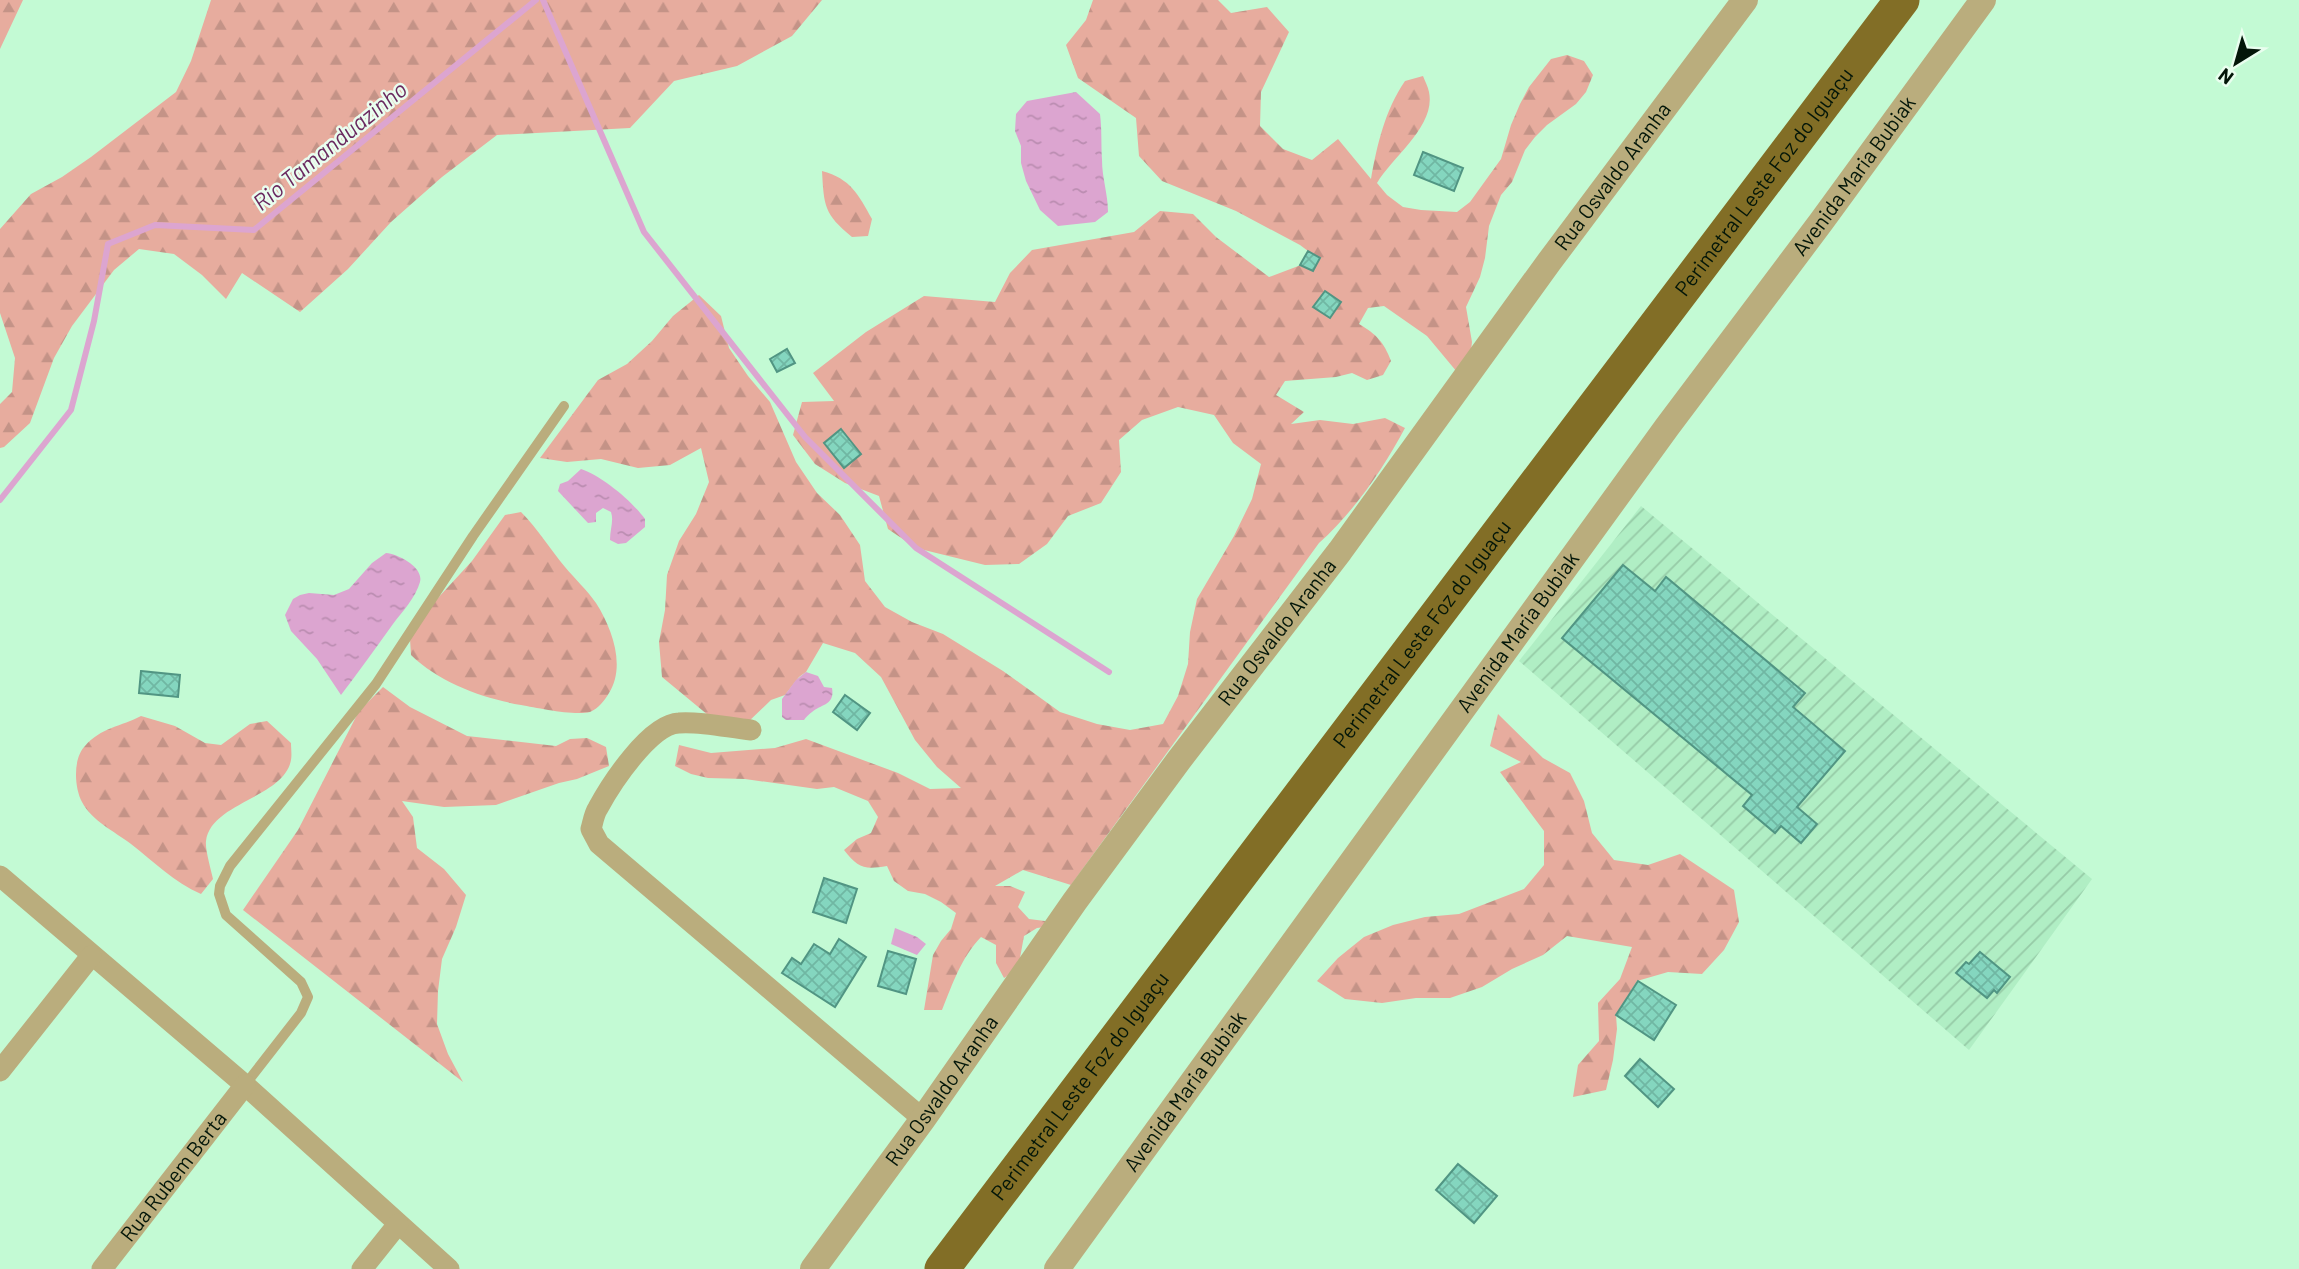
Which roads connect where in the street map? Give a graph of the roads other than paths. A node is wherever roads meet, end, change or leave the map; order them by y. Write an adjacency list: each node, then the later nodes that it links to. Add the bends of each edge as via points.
1 (1745, 0): 10 (street, Rua Osvaldo Aranha, via 1340,551 1075,901)
2 (1902, 0): 16 (highway, Perimetral Leste Foz do Iguaçu)
3 (1983, 0): 17 (street, Avenida Maria Bubiak, via 1651,449)
4 (564, 406): 9 (lane, via 376,684 230,866 220,886 226,915 301,982 308,997)
5 (751, 730): 10 (street, via 678,722 665,727 625,768 596,810 591,829 599,844)
6 (0, 876): 7 (street)
7 (91, 956): 8 (street); 9 (street)
8 (0, 1071)
9 (245, 1085): 11 (street); 12 (street, Rua Rubem Berta)
10 (923, 1119): 15 (street, Rua Osvaldo Aranha)
11 (398, 1224): 13 (street); 14 (street)
12 (102, 1269)
13 (362, 1269)
14 (449, 1269)
15 (813, 1269)
16 (942, 1269)
17 (1057, 1269)

